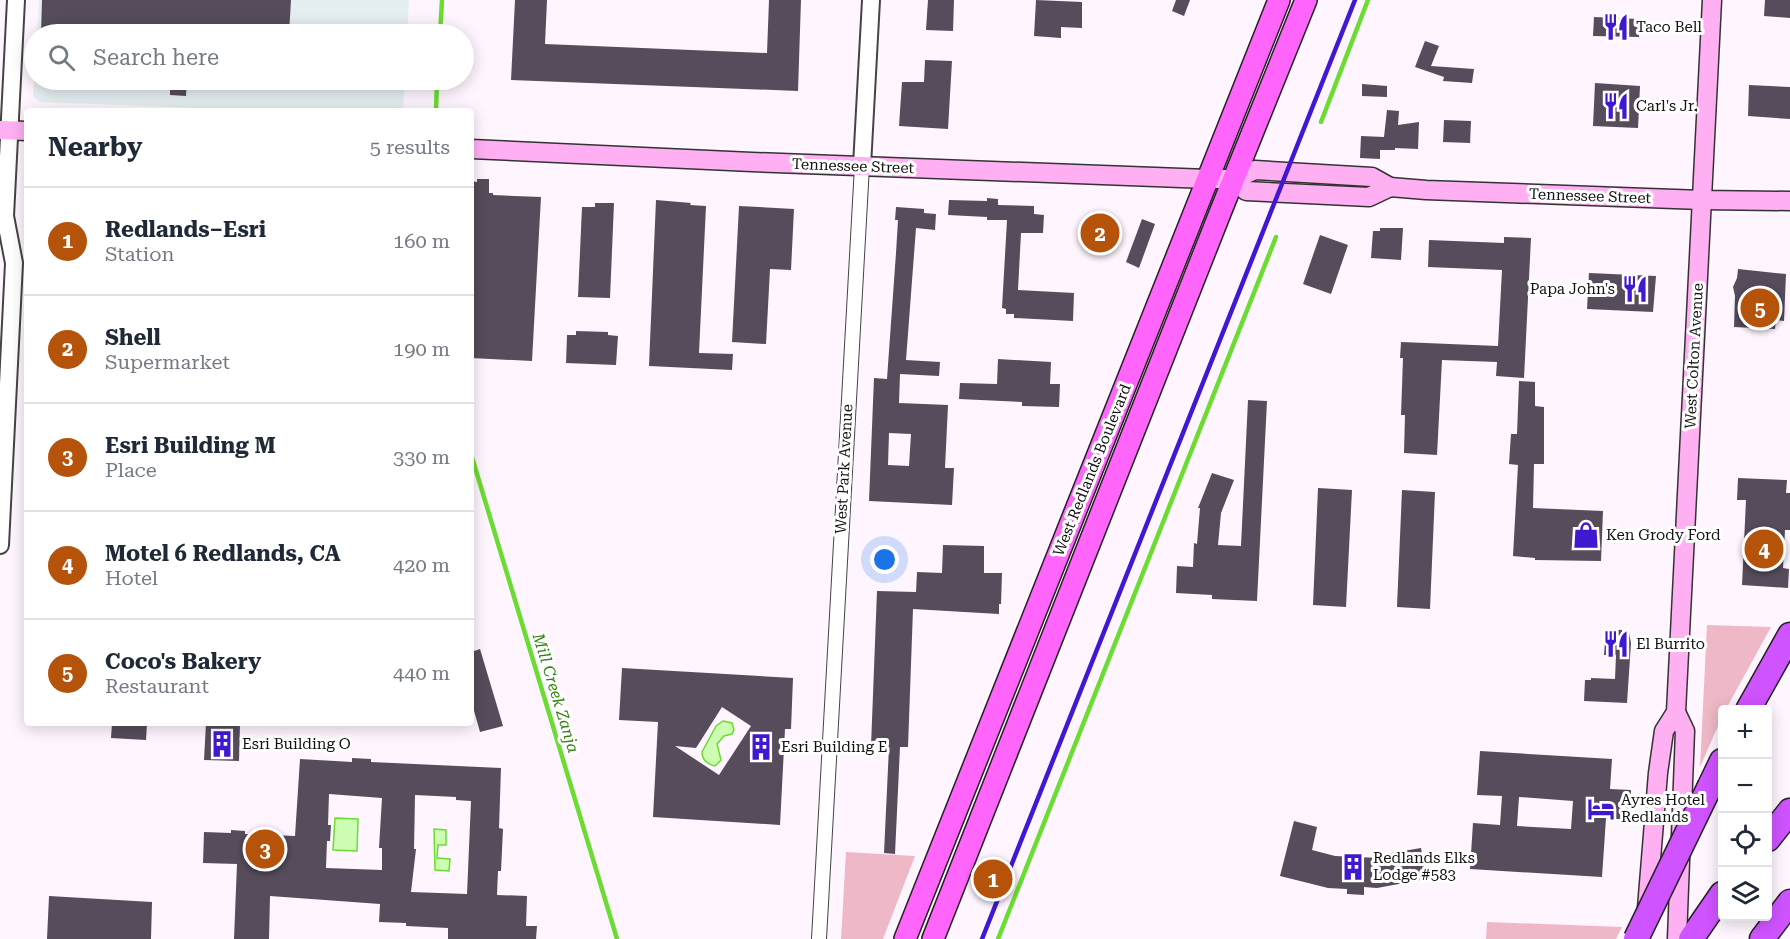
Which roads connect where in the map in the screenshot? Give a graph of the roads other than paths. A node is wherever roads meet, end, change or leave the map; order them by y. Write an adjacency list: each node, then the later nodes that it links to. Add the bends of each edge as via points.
1 (16, 0): 6 (street)
2 (871, 0): 8 (street, West Park Avenue)
3 (1279, 0): 9 (main road, West Redlands Boulevard)
4 (1306, 0): 10 (main road, West Redlands Boulevard)
5 (1712, 0): 11 (main road, West Colton Avenue)
6 (12, 131): 13 (street)
7 (474, 149): 8 (main road, Tennessee Street)
8 (862, 166): 9 (main road, Tennessee Street); 24 (street, West Park Avenue)
9 (1208, 179): 10 (main road, Tennessee Street); 25 (main road, West Redlands Boulevard)
10 (1235, 179): 11 (main road, Tennessee Street, via 1246,191 1278,194 1370,197 1390,187); 26 (main road, West Redlands Boulevard)
11 (1702, 200): 12 (main road, Tennessee Street); 18 (main road, West Colton Avenue)
12 (1790, 201)
13 (5, 216): 14 (street); 15 (street, via 14,263)
14 (0, 234)
15 (0, 545)
16 (1790, 635): 17 (highway)
17 (1751, 705)
18 (1676, 712): 28 (main road, West Colton Avenue, via 1664,731 1658,773); 29 (main road, West Colton Avenue, via 1685,730)
19 (1718, 769): 27 (highway, bridge)
20 (1790, 811): 21 (highway)
21 (1772, 833)
22 (1718, 900): 30 (highway)
23 (1790, 902): 31 (highway)
24 (819, 939)
25 (905, 939)
26 (933, 939)
27 (1636, 939)
28 (1644, 939)
29 (1677, 939)
30 (1691, 939)
31 (1762, 939)

